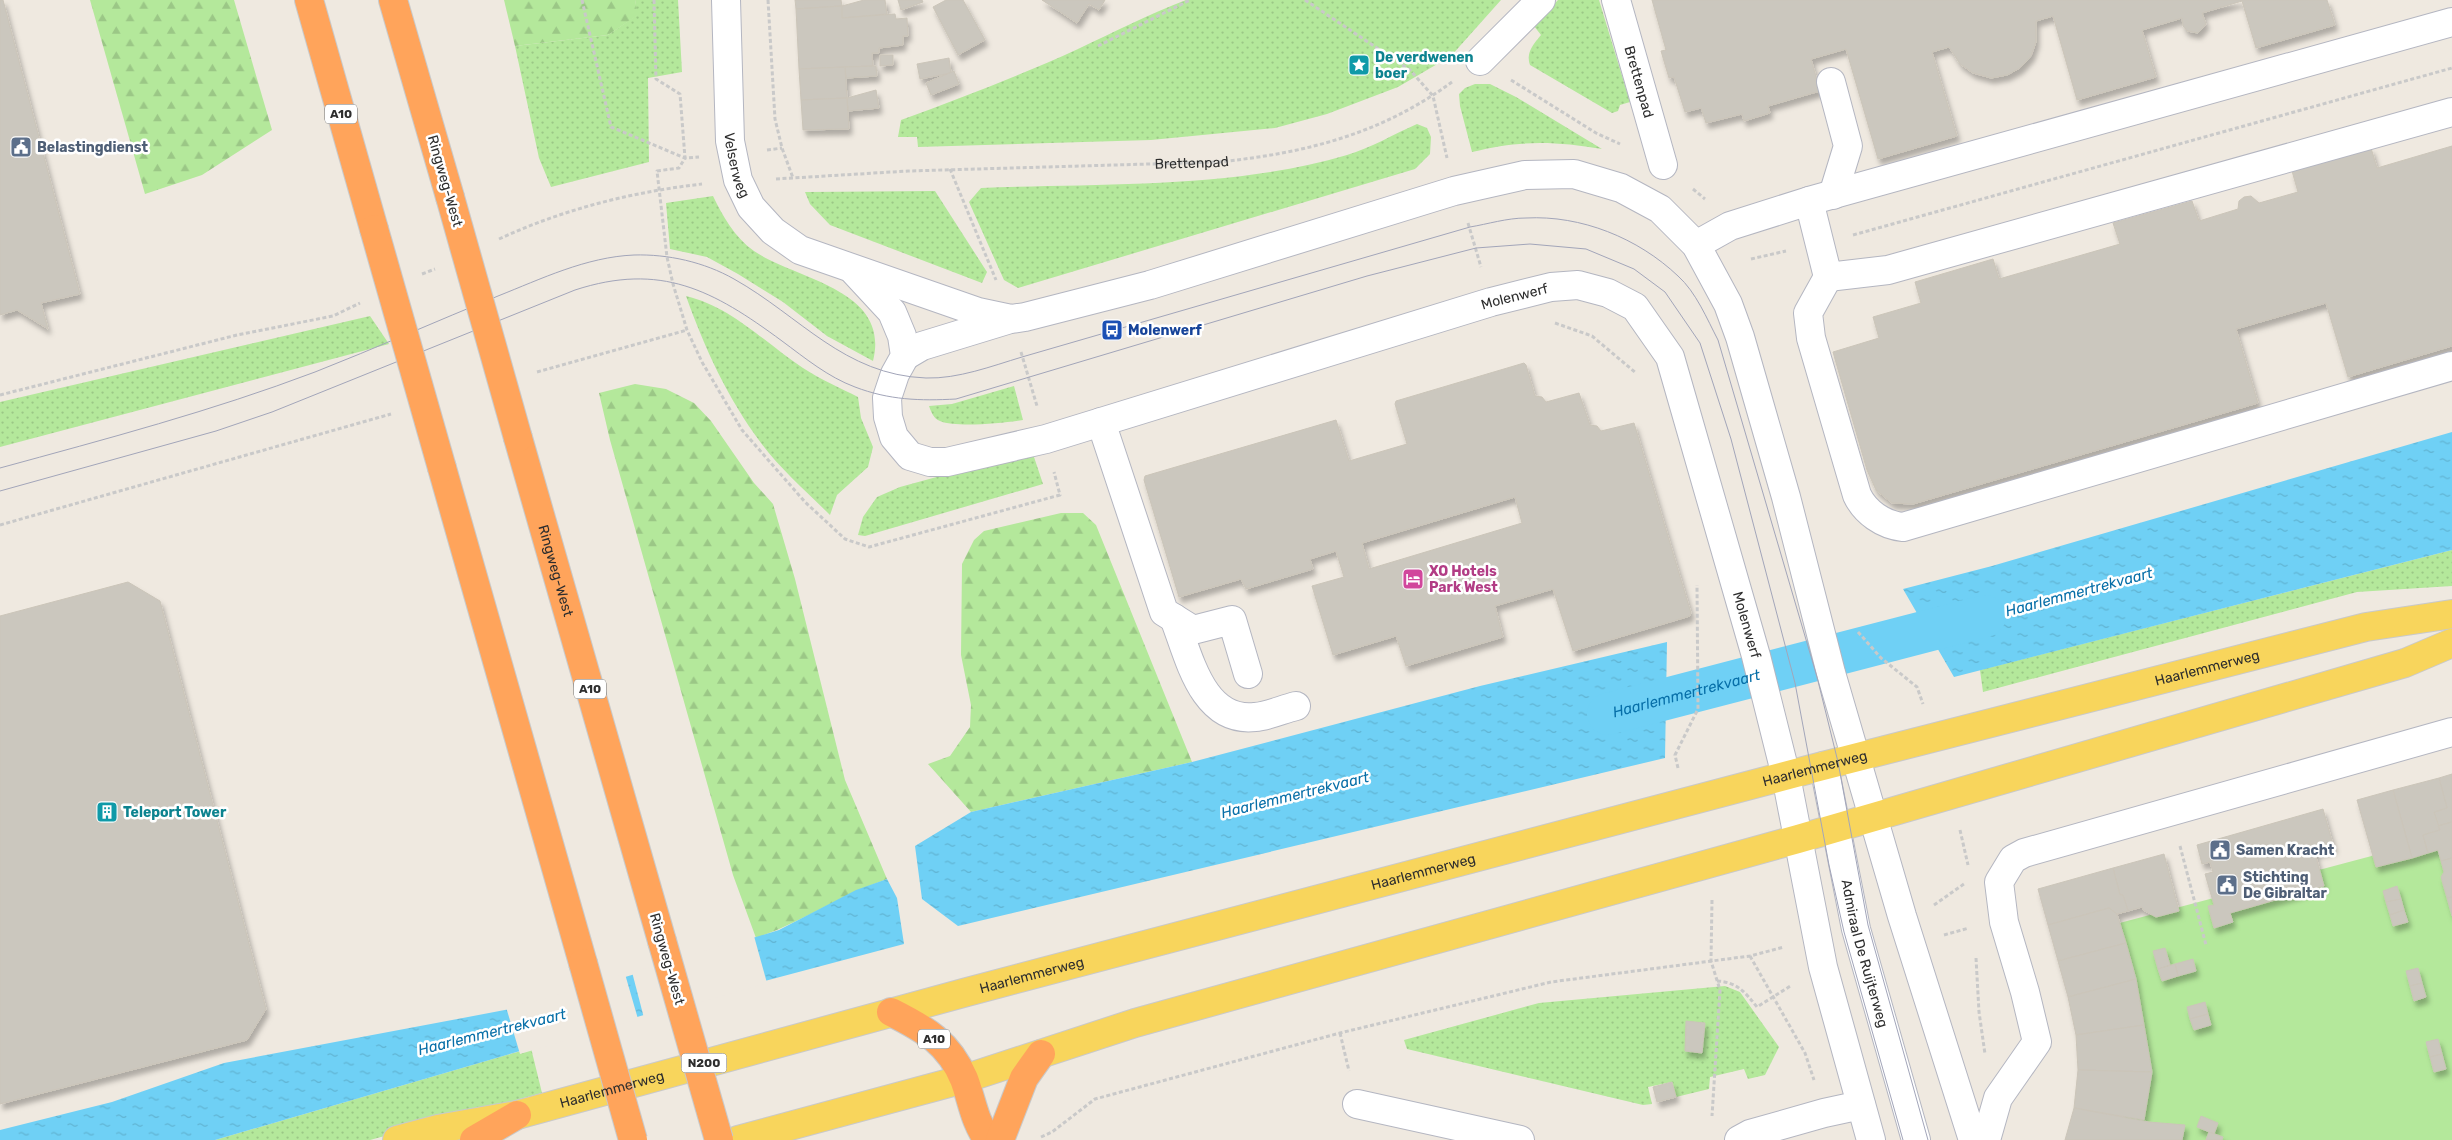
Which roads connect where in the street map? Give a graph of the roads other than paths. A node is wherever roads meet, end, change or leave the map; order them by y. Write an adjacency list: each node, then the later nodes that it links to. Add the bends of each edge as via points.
1 (309, 0): 40 (highway, A10, bridge)
2 (393, 0): 41 (highway, Ringweg-West / A10, bridge)
3 (726, 0): 13 (street, Velserweg, via 730,141 738,180 752,207 773,231 800,250)
4 (1541, 0): 7 (street)
5 (1616, 0): 10 (street, Brettenpad)
6 (2452, 22): 11 (street)
7 (1480, 61)
8 (1831, 82): 11 (street, via 1848,146)
9 (2452, 112): 14 (street, via 1888,270)
10 (1663, 165)
11 (1821, 198): 12 (street, via 1730,226); 14 (street, via 1820,243)
12 (1696, 246): 15 (street, via 1660,209 1621,188 1574,174 1525,174 1454,191 1150,285); 25 (street, via 1712,270 1740,337)
13 (852, 269): 15 (street, via 978,312); 16 (street, via 892,312 902,336)
14 (1828, 277): 17 (street, via 1808,313 1811,338 1857,495 1864,508 1892,526 1903,527)
15 (1011, 319): 16 (street, via 922,346)
16 (905, 356): 18 (street, Molenwerf, via 894,374 887,398 894,437 910,456 930,462 947,462 1046,439)
17 (2452, 366)
18 (1101, 422): 20 (street, via 1164,612); 27 (street, Molenwerf, via 1491,302 1551,287 1578,286 1608,293 1636,307 1670,357 1680,388 1756,656)
19 (2452, 614): 25 (main road, Haarlemmerweg, via 2366,627)
20 (1174, 618): 22 (street, via 1193,630 1232,620); 23 (street, via 1200,685 1211,702 1233,716 1255,717)
21 (2452, 643): 28 (main road, via 2405,663)
22 (1248, 674)
23 (1296, 706)
24 (2452, 732): 50 (street, via 2024,852 2013,859 1999,882 2004,922 2026,992 2036,1042 1998,1098)
25 (1856, 758): 26 (main road, Haarlemmerweg); 28 (street)
26 (1824, 766): 27 (main road, Haarlemmerweg); 29 (street, Admiraal De Ruijterweg)
27 (1786, 776): 30 (street, Molenwerf); 31 (main road, Haarlemmerweg / N200)
28 (1874, 817): 29 (main road); 49 (street)
29 (1835, 828): 30 (main road); 48 (street, Admiraal De Ruijterweg, via 1856,928)
30 (1798, 839): 32 (main road, via 1134,1023); 35 (street, via 1824,967)
31 (891, 1012): 33 (highway, A10, via 916,1025 947,1048); 36 (main road, Haarlemmerweg / N200)
32 (1041, 1054): 33 (main road); 44 (highway, via 1024,1078)
33 (964, 1079): 42 (main road); 43 (highway, A10, via 978,1127)
34 (1357, 1104): 37 (street)
35 (1861, 1105): 46 (street, via 1750,1134); 47 (street)
36 (517, 1115): 38 (main road, Haarlemmerweg / N200); 39 (highway)
37 (1441, 1131): 45 (street)
38 (397, 1140)
39 (474, 1140)
40 (633, 1140)
41 (719, 1140)
42 (738, 1140)
43 (988, 1140)
44 (1000, 1140)
45 (1520, 1140)
46 (1739, 1140)
47 (1871, 1140)
48 (1916, 1140)
49 (1973, 1140)
50 (1986, 1140)

